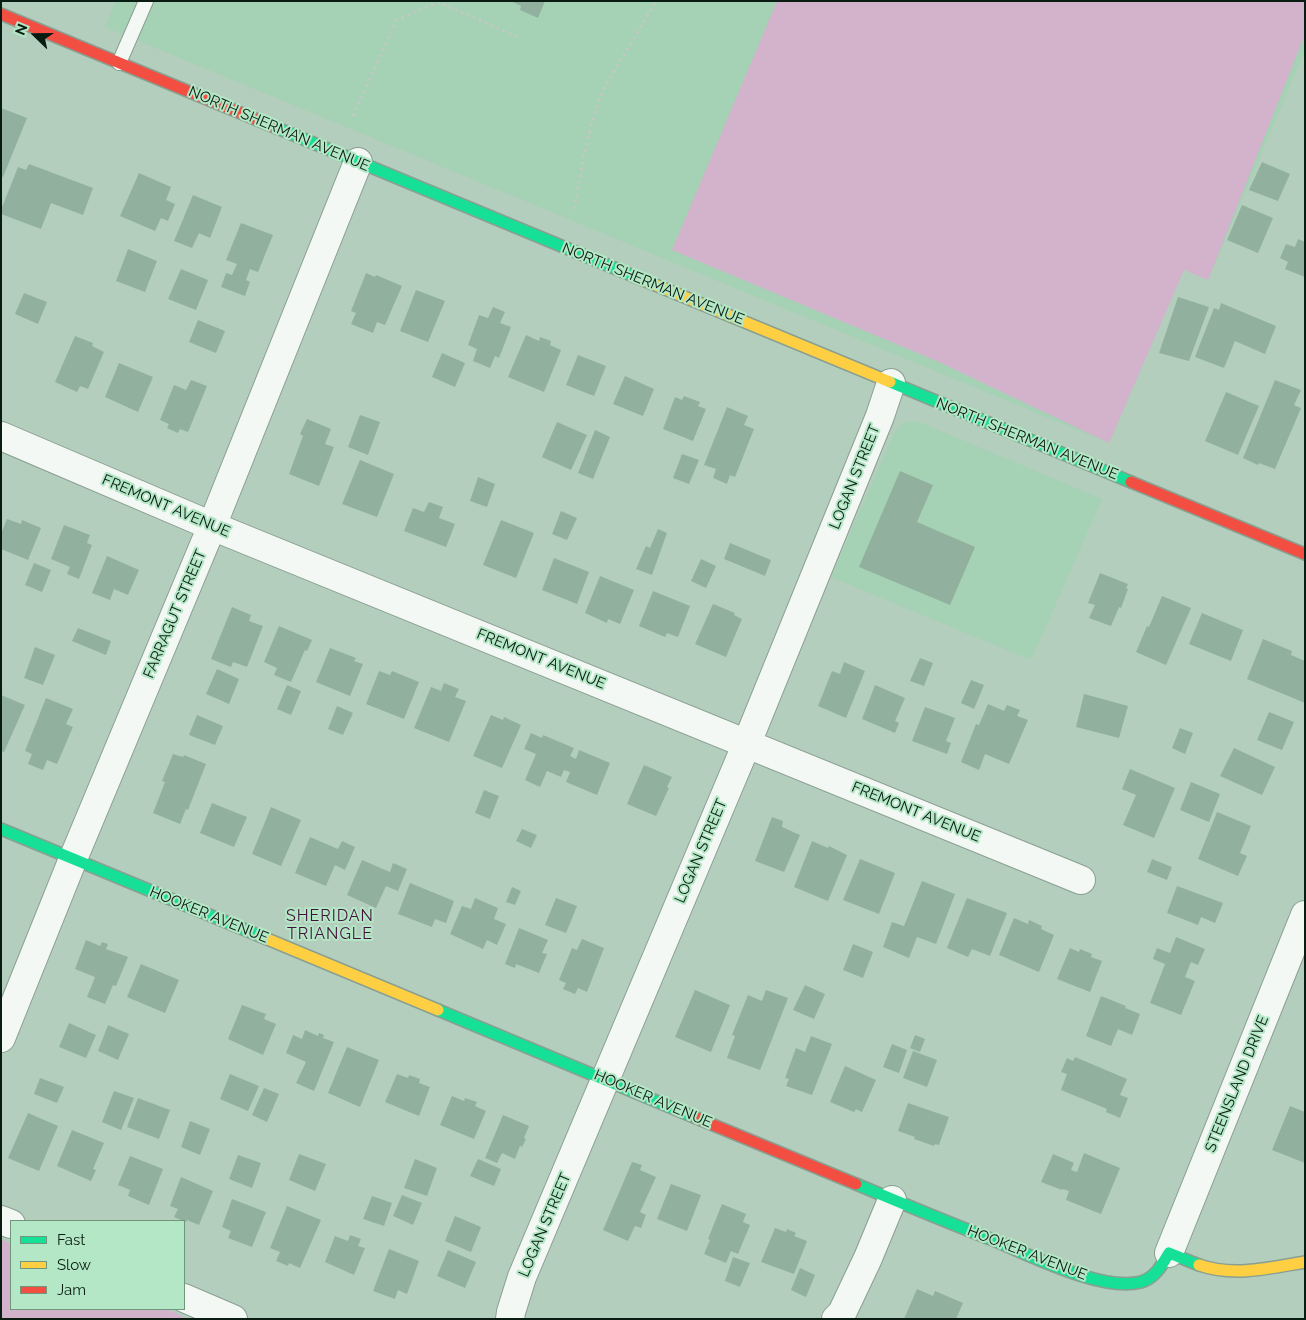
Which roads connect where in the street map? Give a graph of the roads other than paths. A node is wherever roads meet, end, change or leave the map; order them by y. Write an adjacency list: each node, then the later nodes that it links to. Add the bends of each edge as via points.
1 (146, 1): 3 (lane)
2 (1, 14): 3 (street, NORTH SHERMAN AVENUE)
3 (119, 63): 4 (street, NORTH SHERMAN AVENUE)
4 (358, 162): 5 (street, NORTH SHERMAN AVENUE); 7 (street, FARRAGUT STREET)
5 (891, 383): 8 (street, NORTH SHERMAN AVENUE); 9 (street, LOGAN STREET)
6 (1, 436): 7 (street, FREMONT AVENUE)
7 (212, 526): 9 (street, FREMONT AVENUE); 11 (street, FARRAGUT STREET)
8 (1304, 551)
9 (747, 742): 12 (street, FREMONT AVENUE); 15 (street, LOGAN STREET)
10 (1, 830): 11 (street, HOOKER AVENUE)
11 (73, 859): 14 (street, FARRAGUT STREET); 15 (street, HOOKER AVENUE)
12 (1081, 880)
13 (1305, 915): 17 (street, STEENSLAND DRIVE)
14 (1, 1038)
15 (606, 1078): 16 (street, HOOKER AVENUE); 21 (street, LOGAN STREET, via 522,1277)
16 (892, 1200): 17 (street, HOOKER AVENUE, via 1061,1267 1116,1282 1150,1279 1159,1271); 22 (street, via 842,1313)
17 (1169, 1253): 18 (street, via 1212,1269 1235,1271)
18 (1305, 1262)
19 (185, 1298): 20 (street)
20 (233, 1319)
21 (510, 1319)
22 (836, 1319)

